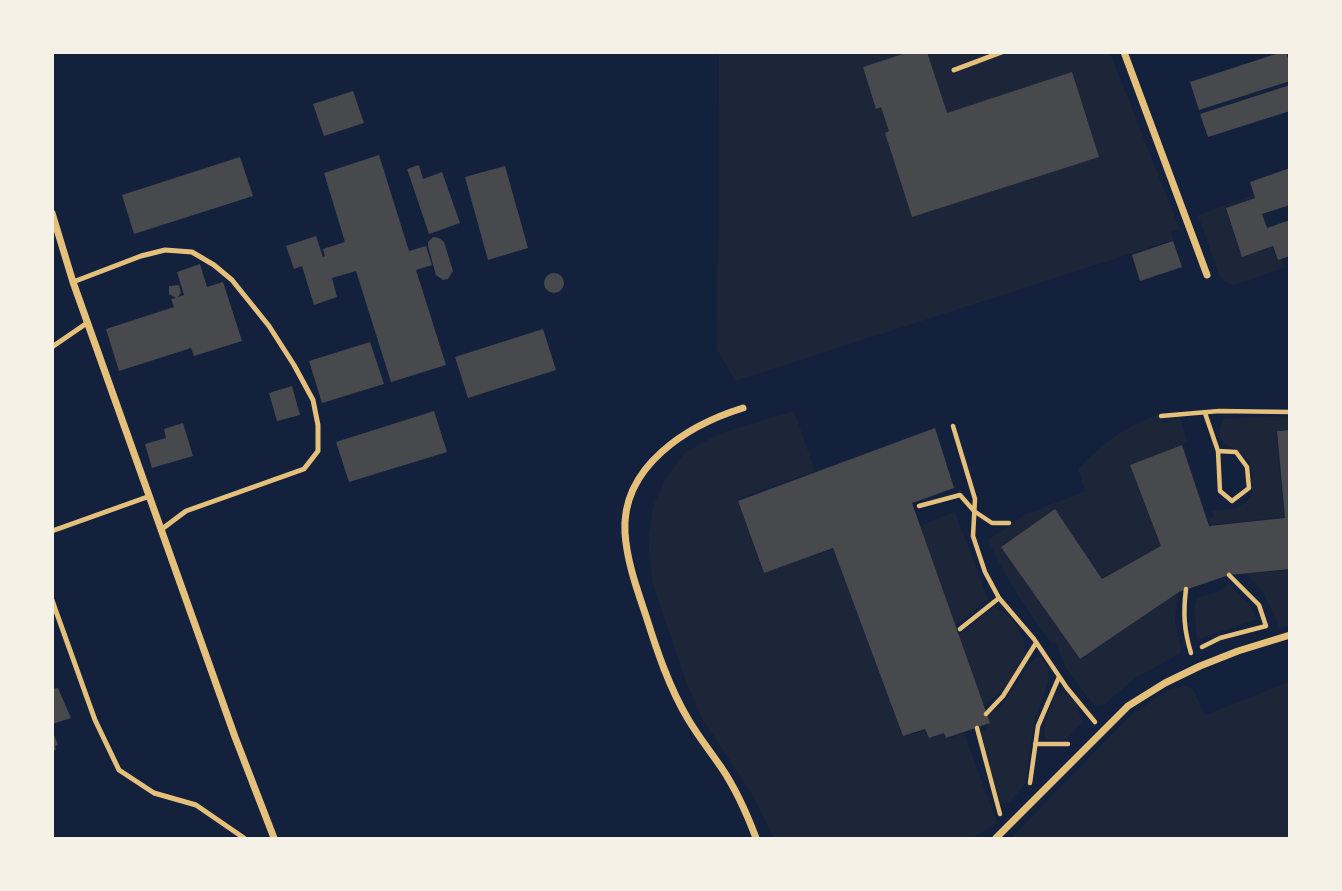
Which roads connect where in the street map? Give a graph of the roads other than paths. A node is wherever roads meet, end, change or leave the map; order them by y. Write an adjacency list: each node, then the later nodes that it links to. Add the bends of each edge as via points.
1 (1002, 52): 3 (lane)
2 (1124, 52): 5 (street)
3 (954, 70)
4 (52, 213): 6 (street)
5 (1207, 275)
6 (73, 282): 7 (street); 11 (lane, via 141,256 165,250 191,252 232,280 269,326 313,400 318,451 304,469 186,511)
7 (88, 323): 8 (lane); 10 (street)
8 (52, 347)
9 (743, 408): 17 (street, via 679,436 654,460 632,492 625,533 634,579 672,689 723,769)
10 (150, 496): 11 (street); 12 (lane)
11 (162, 529): 16 (street)
12 (52, 531)
13 (52, 600): 15 (lane, via 95,720 119,770 154,793 196,805)
14 (1290, 635): 18 (street, via 1200,666 1128,706)
15 (244, 838)
16 (274, 838)
17 (756, 838)
18 (996, 838)

